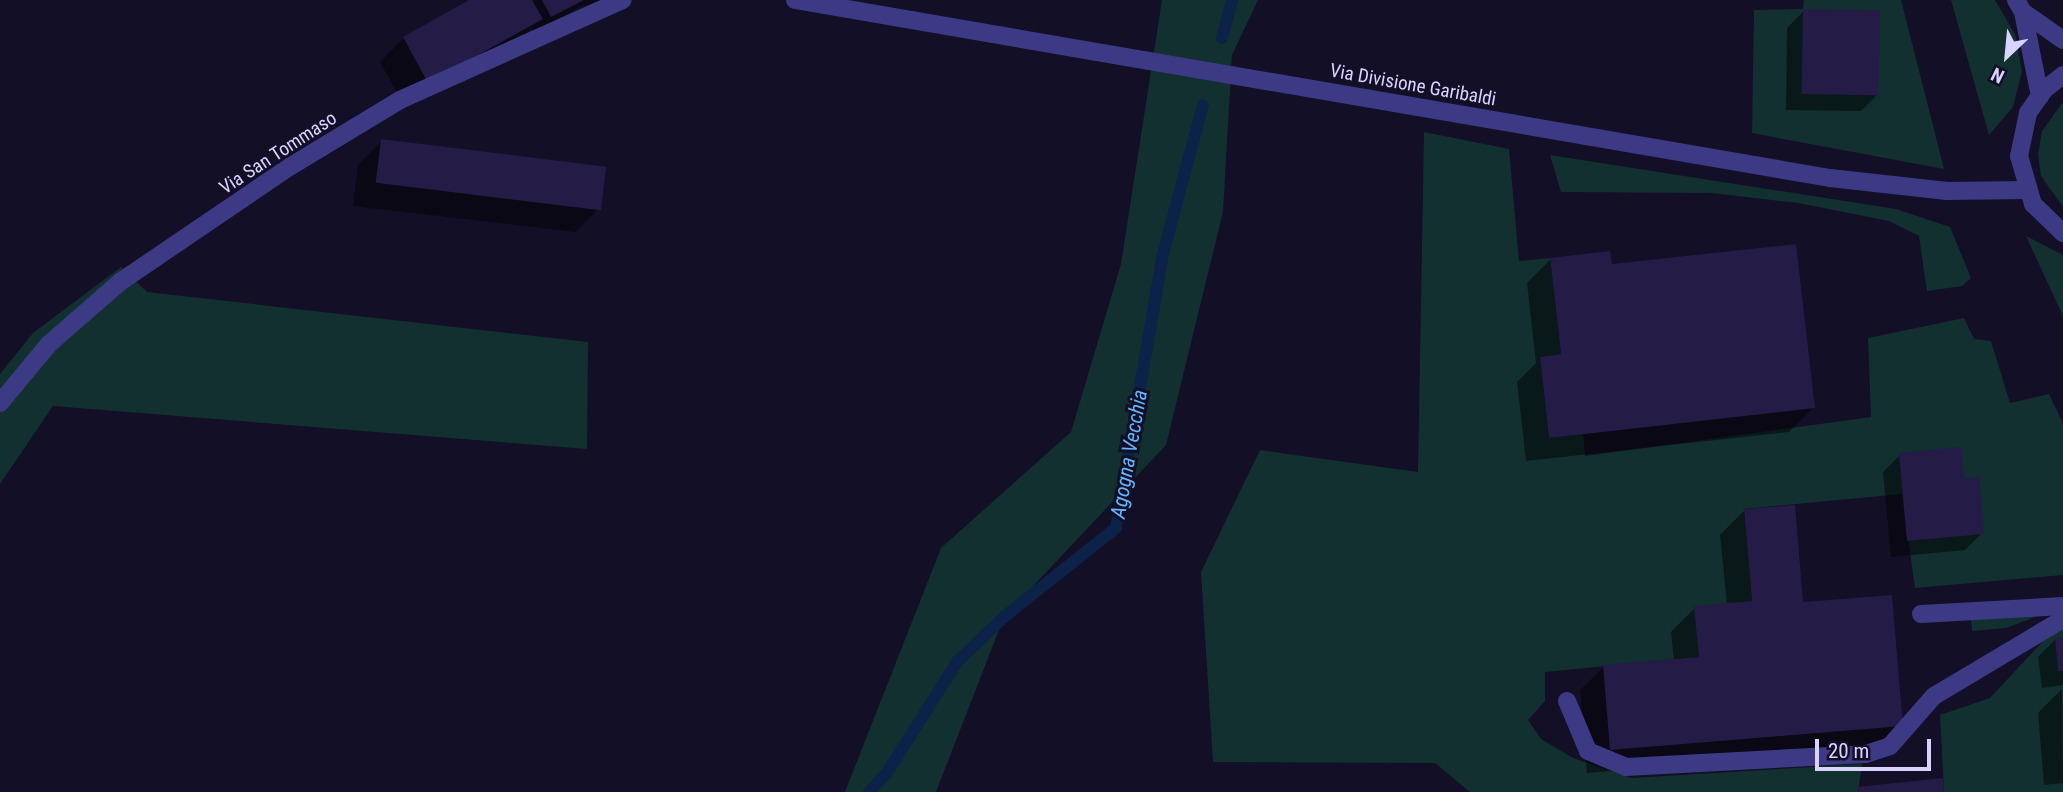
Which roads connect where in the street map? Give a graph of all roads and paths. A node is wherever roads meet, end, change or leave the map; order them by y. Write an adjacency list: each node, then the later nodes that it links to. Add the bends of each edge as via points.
1 (622, 0): 9 (street, Via San Tommaso, via 400,100 291,166 121,282 49,344)
2 (795, 0): 7 (street, Via Divisione Garibaldi, via 1830,178 1947,191)
3 (2019, 6): 4 (street); 6 (street)
4 (2063, 40)
5 (2063, 75): 6 (street)
6 (2040, 96): 7 (street, via 2020,141 2019,164)
7 (2026, 190): 8 (street, via 2042,216)
8 (2063, 233)
9 (0, 404)
10 (2063, 606): 11 (street)
11 (1921, 614)
12 (2063, 619): 13 (street, via 1934,696 1890,746 1866,754 1626,767 1588,751)
13 (1567, 702)

